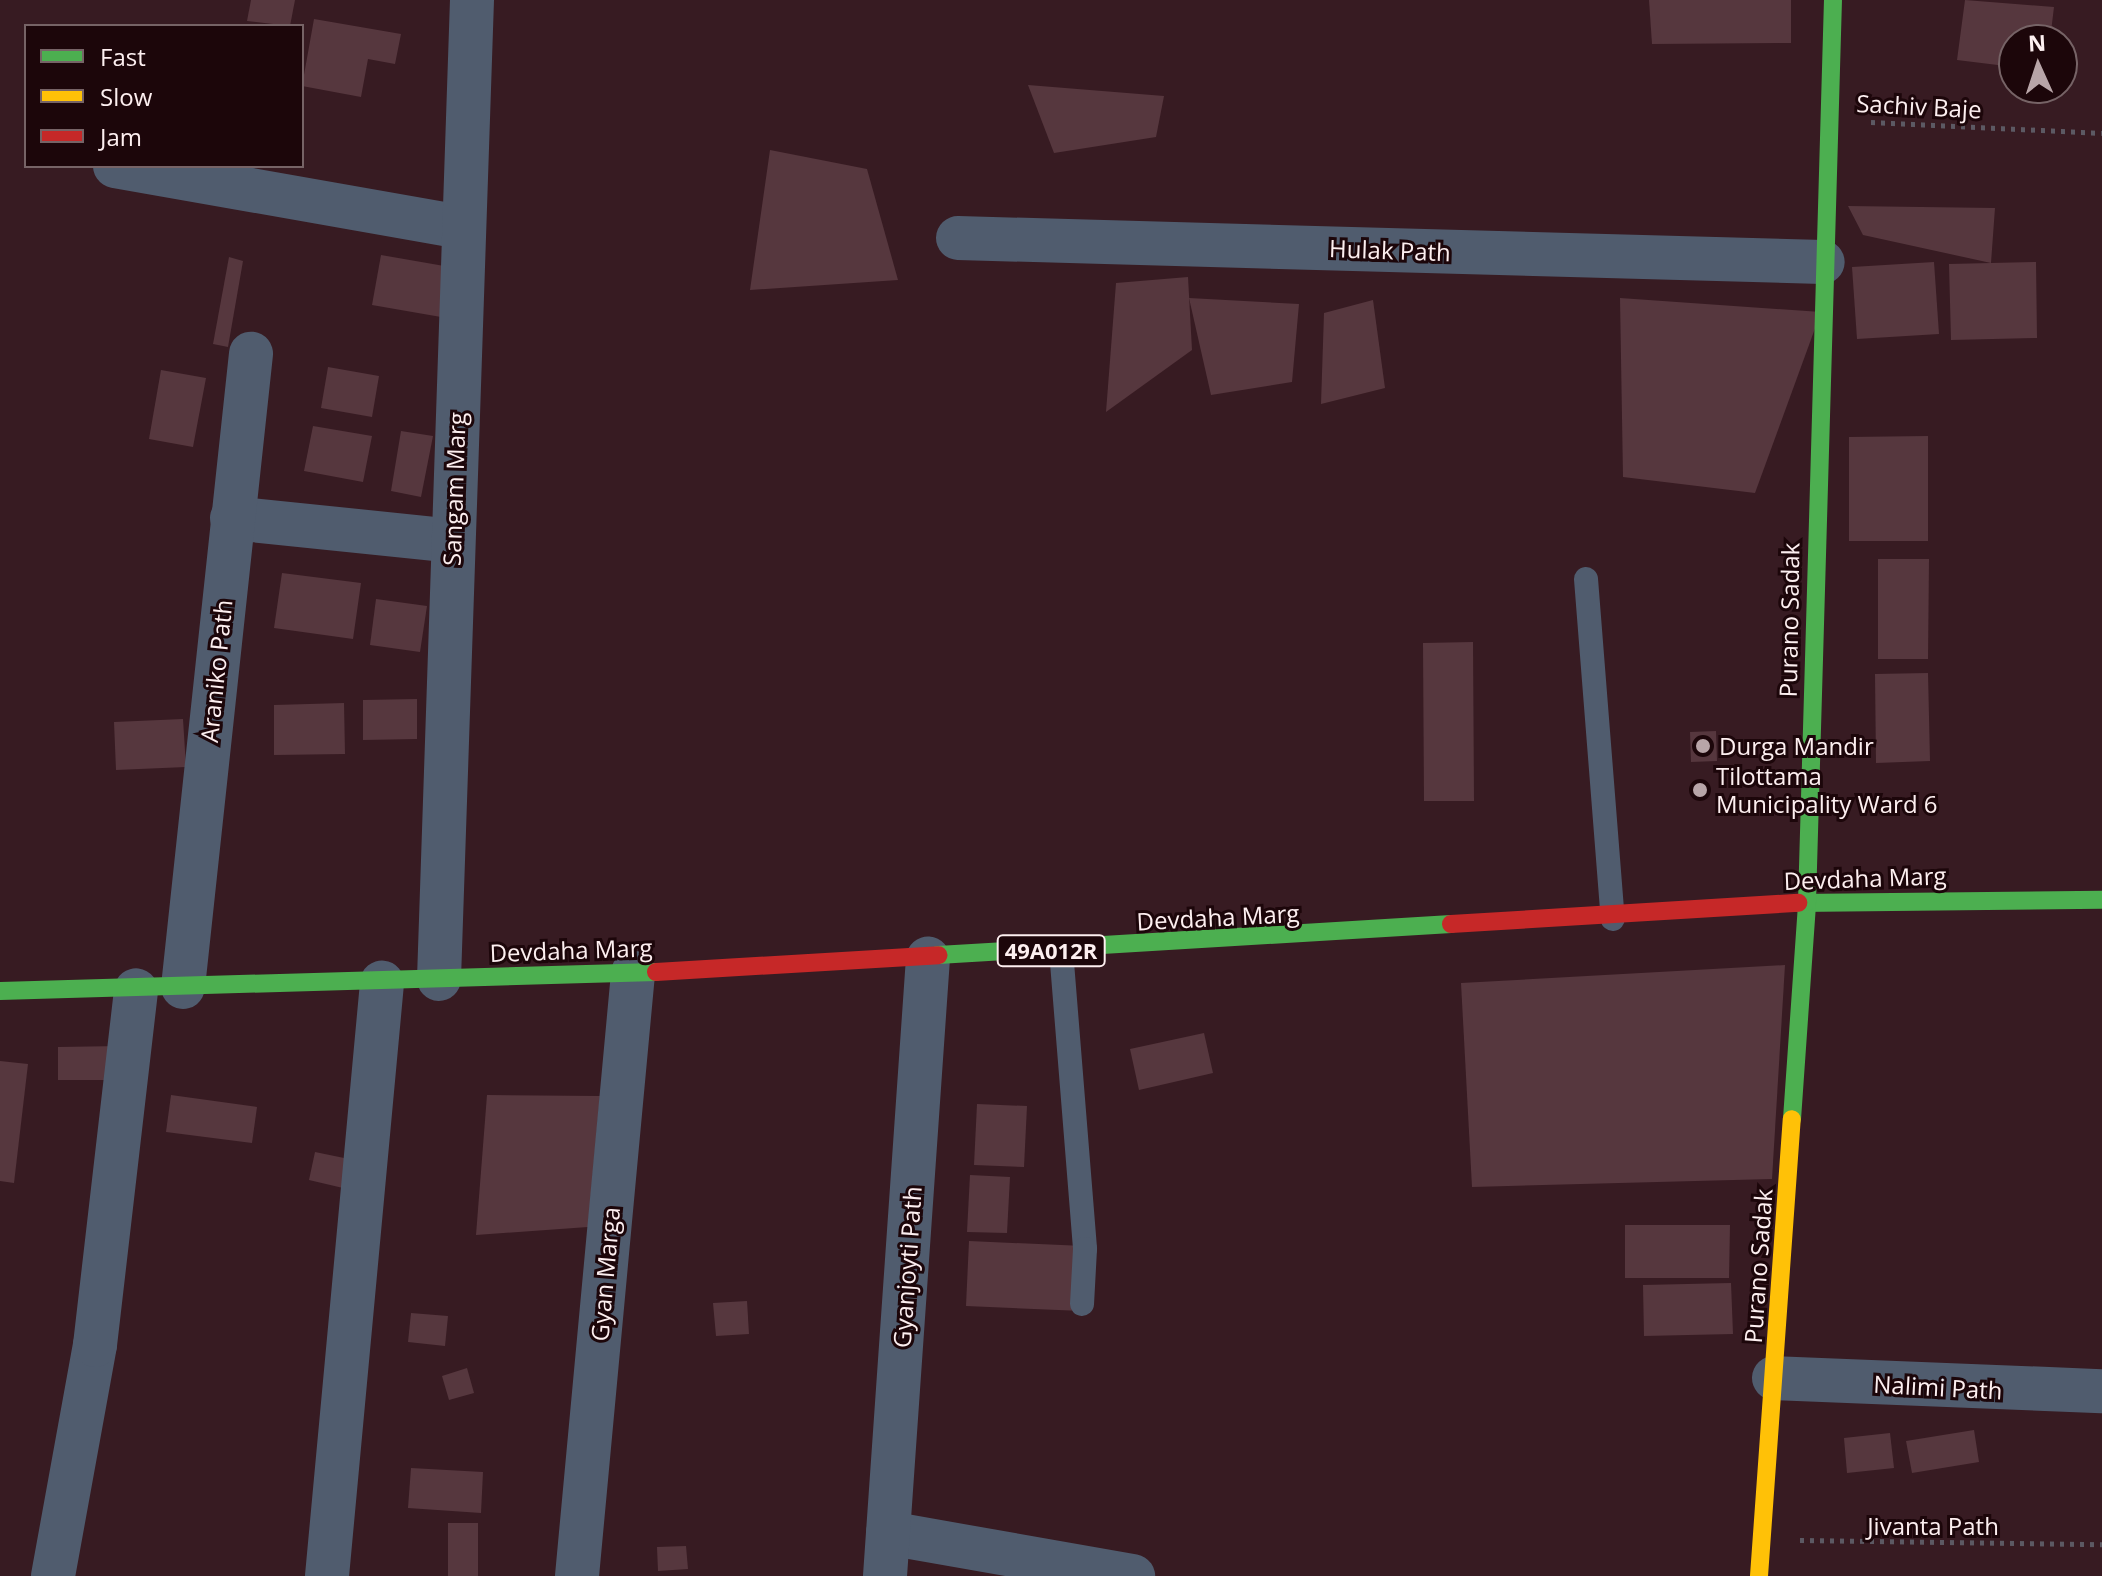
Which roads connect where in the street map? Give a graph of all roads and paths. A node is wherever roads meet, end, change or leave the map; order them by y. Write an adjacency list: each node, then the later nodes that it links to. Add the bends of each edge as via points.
1 (472, 0): 6 (street, Sangam Marg)
2 (1833, 0): 3 (main road, Purano Sadak)
3 (1830, 120): 4 (path, Sachiv Baje); 8 (main road, Purano Sadak)
4 (2102, 133)
5 (126, 168): 6 (street)
6 (462, 227): 11 (street, Sangam Marg)
7 (958, 238): 8 (street, Hulak Path)
8 (1823, 262): 14 (main road, Purano Sadak)
9 (251, 354): 10 (street, Araniko Path)
10 (232, 518): 11 (street); 21 (street, Araniko Path)
11 (453, 541): 19 (street, Sangam Marg)
12 (1586, 579): 15 (lane)
13 (2102, 900): 14 (main road, Devdaha Marg / 49A012R)
14 (1807, 902): 15 (main road, Devdaha Marg / 49A012R); 25 (main road, Purano Sadak)
15 (1613, 919): 16 (main road, Devdaha Marg / 49A012R)
16 (1061, 950): 17 (main road, Devdaha Marg / 49A012R); 24 (lane, via 1085,1249)
17 (928, 958): 18 (main road, Devdaha Marg / 49A012R); 27 (street, Gyanjoyti Path)
18 (633, 973): 19 (main road, Devdaha Marg / 49A012R); 32 (street, Gyan Marga)
19 (439, 979): 20 (main road, Devdaha Marg / 49A012R)
20 (382, 983): 21 (main road, Devdaha Marg / 49A012R); 31 (street)
21 (183, 987): 22 (main road, Devdaha Marg / 49A012R)
22 (136, 990): 23 (main road, Devdaha Marg / 49A012R); 30 (street, via 95,1345)
23 (0, 991)
24 (1082, 1304)
25 (1774, 1378): 26 (street, Nalimi Path); 28 (main road, Purano Sadak)
26 (2102, 1391)
27 (888, 1533): 33 (street, Gyanjoyti Path); 34 (street)
28 (1763, 1538): 29 (path, Jivanta Path); 35 (main road, Purano Sadak)
29 (2102, 1544)
30 (53, 1576)
31 (327, 1576)
32 (577, 1576)
33 (885, 1576)
34 (1133, 1576)
35 (1759, 1576)

